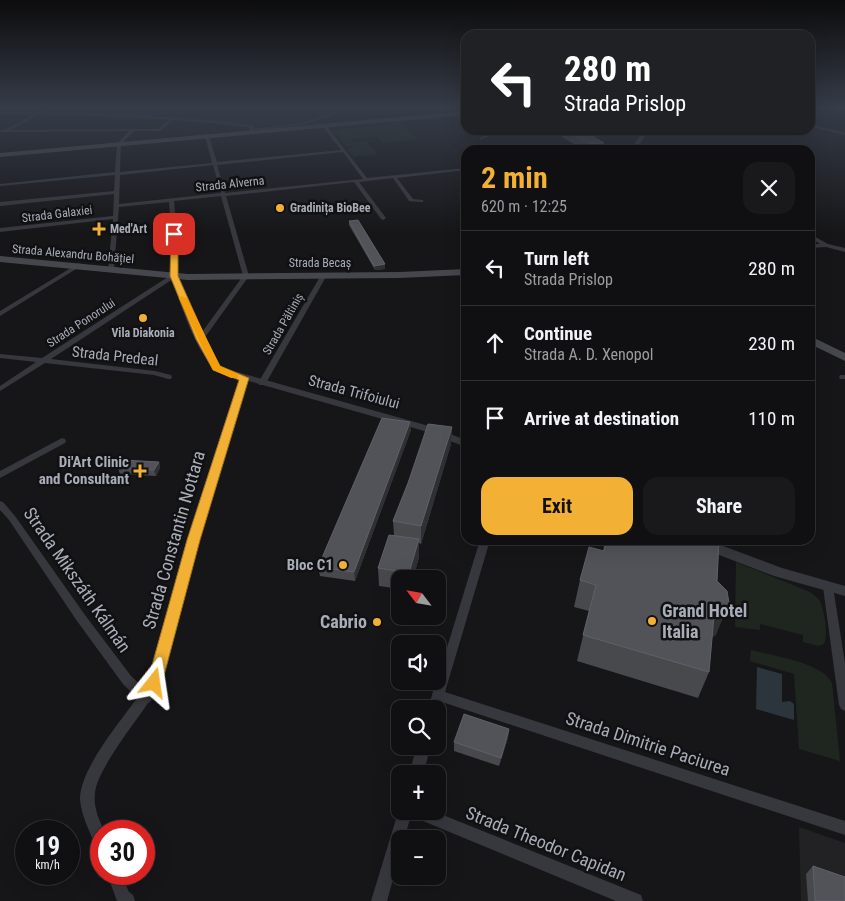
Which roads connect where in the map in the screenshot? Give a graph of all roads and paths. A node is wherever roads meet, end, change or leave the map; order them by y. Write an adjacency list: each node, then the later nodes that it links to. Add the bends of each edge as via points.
1 (47, 150): 5 (main road)
2 (120, 150): 8 (street)
3 (211, 150): 6 (street)
4 (344, 151): 6 (street); 10 (street)
5 (0, 154)
6 (215, 164): 8 (street); 14 (street)
7 (461, 170): 9 (street, Strada Alverna)
8 (118, 173): 12 (street); 13 (street)
9 (394, 177): 10 (street, Strada Alverna); 16 (street, via 411,200)
10 (366, 180): 11 (street, Strada Alverna)
11 (356, 181): 14 (street, Strada Alverna); 20 (street)
12 (0, 185)
13 (117, 192): 17 (street); 18 (street)
14 (224, 195): 15 (street, Strada Alverna); 32 (street)
15 (171, 200): 18 (street, Strada Alverna); 31 (street)
16 (421, 201)
17 (0, 204)
18 (116, 206): 19 (street)
19 (116, 217): 21 (street, Strada Galaxiei); 28 (street)
20 (383, 218)
21 (0, 230)
22 (815, 239): 24 (street)
23 (815, 246): 24 (street)
24 (826, 246): 25 (street)
25 (845, 250)
26 (0, 259): 27 (main road, Strada Alexandru Bohățiel)
27 (79, 266): 28 (main road, Strada Alexandru Bohățiel); 33 (street)
28 (111, 269): 31 (main road, Strada Alexandru Bohățiel)
29 (461, 272): 30 (main road, Strada Becaș)
30 (324, 275): 32 (main road, Strada Becaș); 41 (street, Strada Păltiniș)
31 (174, 276): 32 (main road, Strada Becaș); 34 (street, Strada Trifoiului); 38 (street, Strada Ponorului)
32 (246, 276): 34 (street)
33 (0, 314)
34 (201, 339): 40 (street, Strada Trifoiului, via 216,368)
35 (815, 342): 37 (main road)
36 (0, 356): 38 (street, Strada Predeal)
37 (845, 358)
38 (41, 362): 39 (street, Strada Predeal, via 155,372); 42 (street, Strada Ponorului)
39 (168, 377)
40 (244, 378): 41 (street, Strada Trifoiului); 51 (street, Strada Constantin Nottara, via 193,540 154,683)
41 (262, 383): 44 (street, Strada Trifoiului, via 425,428)
42 (0, 389)
43 (62, 441): 45 (street)
44 (461, 442)
45 (0, 476)
46 (0, 504): 51 (street, Strada Mikszáth Kálmán, via 81,618 136,690)
47 (483, 545): 52 (street)
48 (707, 545): 49 (street)
49 (828, 587): 50 (street); 54 (street)
50 (845, 591)
51 (146, 698): 55 (street, Strada Constantin Nottara, via 95,771 86,804)
52 (437, 700)
53 (446, 705): 58 (street, Strada Dimitrie Paciurea)
54 (845, 705)
55 (92, 820)
56 (402, 820): 61 (street)
57 (437, 820): 62 (street, Strada Theodor Capidan)
58 (845, 828)
59 (118, 885): 60 (street)
60 (127, 901)
61 (379, 901)
62 (636, 901)

